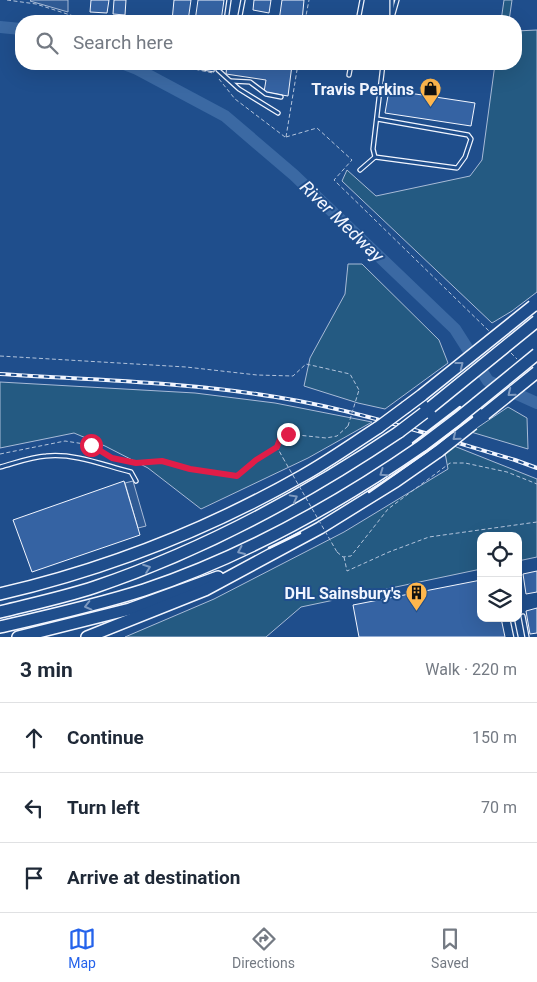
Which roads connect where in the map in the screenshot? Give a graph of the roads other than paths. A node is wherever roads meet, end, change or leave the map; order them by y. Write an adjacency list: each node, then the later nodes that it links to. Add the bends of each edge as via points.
1 (229, 0): 6 (lane)
2 (243, 0): 7 (lane)
3 (362, 0): 8 (lane)
4 (392, 0): 9 (lane)
5 (397, 0): 10 (lane)
6 (227, 15)
7 (240, 15)
8 (359, 15)
9 (391, 15)
10 (393, 15)
11 (218, 70): 15 (lane)
12 (350, 70): 14 (lane)
13 (382, 70): 18 (lane)
14 (349, 75)
15 (230, 81): 16 (lane, via 250,82 266,94); 17 (lane)
16 (281, 97)
17 (278, 113)
18 (377, 119): 19 (lane); 19 (lane, via 453,131 468,135 470,139 465,157 457,168)
19 (375, 157): 20 (lane)
20 (360, 170)
21 (535, 305): 28 (highway, one-way to 21, bridge, via 135,555 219,519 304,475 406,407)
22 (537, 321): 29 (highway, one-way to 22, bridge, via 94,588 159,564 291,500 399,432)
23 (537, 354): 32 (highway, one-way to 32, bridge, via 423,445 376,478 291,527 221,560 143,590)
24 (537, 372): 27 (highway, one-way to 27, bridge, via 439,451 361,503)
25 (0, 467): 26 (lane, via 45,456 63,456 131,472)
26 (136, 481)
27 (294, 542): 33 (highway, via 238,569 130,610); 34 (highway, via 206,590)
28 (0, 594)
29 (0, 612)
30 (524, 616): 36 (lane)
31 (513, 622): 35 (lane)
32 (0, 627)
33 (18, 637)
34 (87, 637)
35 (516, 637)
36 (527, 637)

